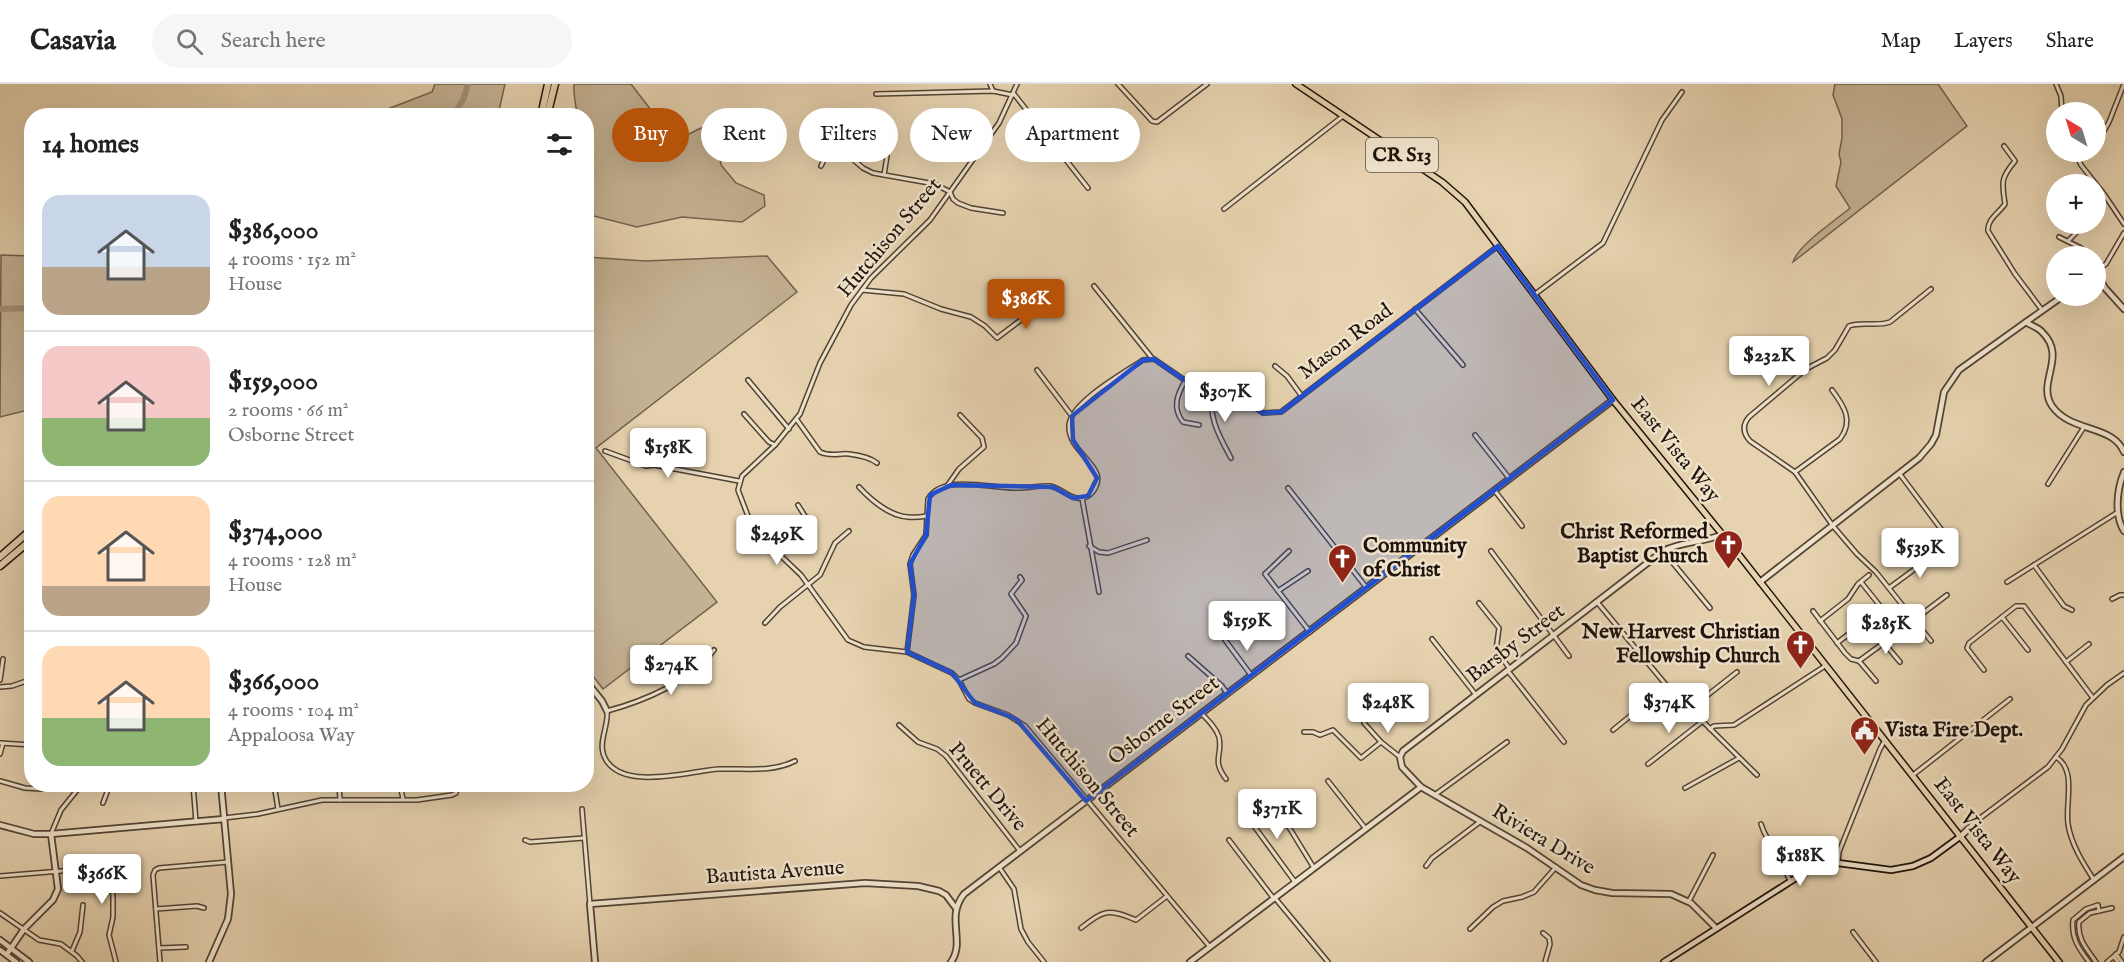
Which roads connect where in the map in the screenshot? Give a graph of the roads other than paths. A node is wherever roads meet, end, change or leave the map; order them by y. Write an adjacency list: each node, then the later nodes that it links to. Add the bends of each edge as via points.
1 (548, 84): 15 (highway)
2 (555, 84): 16 (highway)
3 (990, 84): 10 (street)
4 (1017, 84): 13 (street, Hutchison Street)
5 (1118, 84): 6 (street, via 1157,122)
6 (1207, 84)
7 (1296, 84): 17 (main road, East Vista Way / CR S13)
8 (2056, 84): 14 (street)
9 (2124, 84): 18 (street)
10 (993, 91): 12 (street); 13 (street)
11 (1682, 92): 40 (street, via 1662,120 1603,243)
12 (876, 93)
13 (1014, 94): 24 (street); 25 (street, Hutchison Street, via 999,123)
14 (2061, 102)
15 (543, 108)
16 (549, 108)
17 (1343, 116): 26 (street); 33 (main road, East Vista Way / CR S13, via 1454,191)
18 (2106, 127)
19 (2004, 146): 45 (street, via 2015,161 2002,183 2005,204 1987,227 2015,274)
20 (887, 162): 23 (street)
21 (2081, 162): 28 (street)
22 (821, 166): 23 (street, via 841,149 863,168)
23 (884, 175): 25 (street, via 935,184)
24 (1088, 188)
25 (950, 192): 27 (street, via 958,203); 39 (street, Hutchison Street, via 930,220)
26 (1224, 209)
27 (1003, 213)
28 (2124, 224)
29 (2124, 233): 35 (street)
30 (2075, 234): 32 (street)
31 (2059, 237): 32 (street)
32 (2068, 241): 34 (street)
33 (1498, 246): 40 (main road, East Vista Way / CR S13); 43 (street, Mason Road)
34 (2077, 246)
35 (2106, 264)
36 (1094, 286): 47 (street, Mason Road)
37 (1931, 289): 70 (street, via 1890,322 1849,326 1827,358 1806,369 1746,421 1745,434 1750,441)
38 (2106, 289): 44 (street)
39 (862, 290): 41 (street, via 904,294 971,317 997,338); 60 (street, Hutchison Street, via 833,337)
40 (1534, 295): 56 (main road, East Vista Way / CR S13)
41 (1042, 304)
42 (2049, 306): 45 (street)
43 (1415, 309): 49 (street); 55 (street, Mason Road)
44 (2124, 309)
45 (2043, 310): 46 (street)
46 (2026, 322): 62 (street, via 2043,332 2053,351 2048,386 2051,404 2062,417); 72 (street, via 1959,370 1944,392 1931,444)
47 (1152, 358): 52 (street, Mason Road); 59 (street, via 1115,379 1081,404)
48 (1275, 366): 55 (street)
49 (1463, 366)
50 (1036, 370): 59 (street)
51 (748, 380): 63 (street)
52 (1185, 381): 53 (street, Mason Road); 61 (street, via 1177,400 1178,414 1183,422)
53 (1213, 389): 55 (street, Mason Road, via 1240,397 1263,413 1281,412); 68 (street, via 1210,400 1214,424)
54 (1832, 390): 70 (street, via 1847,413 1844,434)
55 (1301, 395)
56 (1613, 400): 73 (street, Osborne Street); 88 (main road, East Vista Way / CR S13)
57 (744, 414): 65 (street)
58 (960, 415): 76 (street, via 984,444)
59 (1072, 416): 80 (street, via 1072,440 1096,471 1097,478 1095,488)
60 (797, 420): 63 (street, Hutchison Street); 69 (street, via 820,452 850,454)
61 (1199, 425)
62 (2084, 427): 67 (street, via 2112,436); 75 (street)
63 (789, 429): 65 (street, Hutchison Street)
64 (1474, 435): 73 (street)
65 (775, 445): 74 (street, Hutchison Street)
66 (605, 451): 74 (street, via 646,466)
67 (2124, 452)
68 (1232, 458)
69 (877, 463)
70 (1795, 472): 85 (street)
71 (2124, 472): 82 (street)
72 (1899, 473): 85 (street); 90 (street)
73 (1510, 480): 79 (street, Osborne Street)
74 (739, 481): 94 (street, Hutchison Street, via 738,490 751,523)
75 (2048, 484)
76 (947, 486): 80 (street, via 1053,487); 83 (street, via 930,495)
77 (859, 487): 83 (street, via 895,514 908,518)
78 (1288, 488): 110 (street)
79 (1495, 491): 84 (street); 110 (street, Osborne Street)
80 (1082, 498): 93 (street)
81 (798, 505): 94 (street, via 810,524)
82 (2118, 512): 87 (street); 100 (street)
83 (927, 516): 136 (street, via 926,535 910,564 914,595)
84 (1522, 526)
85 (1833, 526): 105 (street); 109 (street)
86 (849, 531): 108 (street, via 835,543 824,569)
87 (2124, 531)
88 (1723, 534): 97 (street, Barsby Street); 105 (main road, East Vista Way / CR S13)
89 (24, 536): 99 (highway)
90 (1947, 537)
91 (1147, 540): 93 (street, via 1108,553)
92 (24, 546): 101 (highway)
93 (1089, 546): 112 (street)
94 (774, 550): 108 (street, Hutchison Street)
95 (1289, 551): 111 (street, via 1265,574)
96 (1491, 551): 127 (street)
97 (1663, 551): 116 (street, Barsby Street); 118 (street)
98 (1938, 552): 109 (street)
99 (0, 557)
100 (2034, 565): 107 (street); 120 (street, via 2064,606)
101 (0, 567)
102 (1308, 571): 111 (street)
103 (1869, 575): 106 (street)
104 (1020, 577): 150 (street, via 1022,580 1011,594 1026,616 1016,643 994,664)
105 (1761, 582): 143 (main road, East Vista Way / CR S13)
106 (1861, 582): 119 (street); 124 (street, via 1848,599)
107 (2007, 582)
108 (809, 585): 125 (street); 136 (street, Hutchison Street, via 848,640 864,647)
109 (1889, 588): 123 (street)
110 (1368, 589): 126 (street, Osborne Street)
111 (1278, 591): 126 (street)
112 (1098, 592)
113 (1947, 595): 123 (street)
114 (2124, 596): 115 (street)
115 (2112, 599)
116 (1598, 602): 127 (street, Barsby Street); 154 (street)
117 (1479, 603): 144 (street, via 1499,628 1496,650)
118 (1710, 608)
119 (1883, 608): 131 (street); 132 (street, via 1900,631)
120 (2072, 610)
121 (1813, 611): 124 (street)
122 (2002, 617): 135 (street); 142 (street, via 2016,606 2024,606); 145 (street, via 1967,648)
123 (1914, 620): 130 (street)
124 (1820, 621): 131 (street)
125 (765, 623)
126 (1310, 632): 148 (street, Osborne Street)
127 (1555, 634): 138 (street); 144 (street, Barsby Street)
128 (1432, 639): 157 (street)
129 (1225, 640): 148 (street)
130 (1931, 641)
131 (1838, 643): 140 (street, via 1851,659)
132 (1884, 643): 140 (street); 141 (street)
133 (2089, 644): 142 (street)
134 (714, 650): 161 (street, via 686,676 638,702)
135 (2028, 650)
136 (907, 652): 150 (street, Hutchison Street)
137 (1188, 656): 156 (street)
138 (1569, 656)
139 (3, 659): 149 (street)
140 (1859, 661): 151 (street)
141 (1900, 662)
142 (2066, 662): 158 (street)
143 (1826, 665): 166 (street, via 1734,725); 169 (main road, East Vista Way / CR S13)
144 (1509, 670): 157 (street, Barsby Street); 172 (street)
145 (1984, 670)
146 (1737, 672): 160 (street)
147 (2124, 673): 158 (street)
148 (1252, 676): 156 (street, Osborne Street)
149 (0, 680)
150 (959, 680): 201 (street, Hutchison Street, via 969,699 1025,726)
151 (1876, 681)
152 (24, 682): 153 (street)
153 (0, 687)
154 (1667, 687): 160 (street); 167 (street)
155 (594, 692): 161 (street)
156 (1228, 694): 162 (street, Osborne Street)
157 (1476, 695): 176 (street, Barsby Street)
158 (2093, 698): 177 (street, via 2080,713)
159 (2010, 699): 181 (street)
160 (1690, 709): 163 (street)
161 (607, 711): 179 (street, via 603,753 612,768 624,774 655,778 719,770 776,769)
162 (1202, 714): 183 (street, via 1218,734 1218,764); 201 (street, Osborne Street)
163 (1703, 721): 166 (street); 180 (street)
164 (1364, 723): 170 (street)
165 (899, 725): 218 (street, Pruett Drive, via 918,742 946,756)
166 (1710, 729): 178 (street)
167 (1613, 730)
168 (1304, 732): 170 (street, via 1320,735 1333,730 1361,758)
169 (1885, 740): 181 (main road, East Vista Way / CR S13); 222 (street)
170 (1381, 742): 176 (street)
171 (1507, 742): 197 (street)
172 (1564, 742)
173 (1, 743): 174 (street); 175 (street)
174 (24, 744)
175 (0, 754)
176 (1400, 757): 186 (street, via 1402,767)
177 (2056, 757): 206 (street); 230 (street, via 2068,772 2071,835)
178 (1739, 758): 182 (street); 188 (street)
179 (795, 761)
180 (1648, 764)
181 (1913, 775): 214 (main road, East Vista Way / CR S13)
182 (1757, 776)
183 (1227, 779)
184 (0, 781): 187 (street)
185 (1328, 781): 212 (street)
186 (1420, 787): 197 (street, Riviera Drive); 212 (street)
187 (24, 788)
188 (1685, 788)
189 (76, 792): 213 (street, via 61,810)
190 (108, 792): 202 (street)
191 (194, 792): 207 (street)
192 (222, 792): 205 (street)
193 (275, 792): 203 (street)
194 (340, 792): 200 (street)
195 (402, 792): 199 (street)
196 (456, 792): 199 (street)
197 (1434, 796): 208 (street, Riviera Drive)
198 (1271, 798): 226 (street)
199 (403, 799): 200 (street)
200 (340, 800): 203 (street)
201 (1086, 801): 218 (street, Osborne Street); 232 (street, Hutchison Street)
202 (103, 803)
203 (278, 809): 205 (street)
204 (582, 809): 215 (street)
205 (224, 818): 207 (street); 221 (street)
206 (1979, 819): 214 (street)
207 (196, 822): 213 (street)
208 (1481, 822): 223 (street); 225 (street, Riviera Drive)
209 (1761, 824): 229 (street)
210 (0, 825): 213 (street)
211 (1254, 826): 231 (street)
212 (1366, 829): 226 (street)
213 (51, 834): 227 (street)
214 (1961, 836): 222 (street, via 1931,858 1912,866 1891,870); 245 (main road, East Vista Way / CR S13)
215 (584, 838): 216 (street); 235 (street)
216 (525, 840)
217 (1229, 840): 233 (street)
218 (1020, 851): 224 (street, Osborne Street)
219 (1713, 855): 234 (street)
220 (2124, 856): 230 (street)
221 (228, 862): 240 (street, via 155,870); 266 (street, via 230,911)
222 (1838, 864): 229 (street, via 1815,867)
223 (1426, 866)
224 (999, 867): 238 (street, Osborne Street, via 964,894); 269 (street, via 1014,889 1021,929)
225 (1556, 867): 234 (street, Riviera Drive, via 1595,890 1661,892); 247 (street, via 1534,892 1503,901)
226 (1314, 868): 231 (street)
227 (57, 871): 228 (street); 246 (street, via 55,896); 264 (street, via 92,870 110,883 113,917 109,943)
228 (0, 876)
229 (1790, 880): 244 (street)
230 (2094, 880): 245 (street)
231 (1295, 882): 233 (street)
232 (1167, 896): 243 (street, via 1136,920 1107,911); 253 (street, Hutchison Street)
233 (1274, 898): 253 (street); 271 (street)
234 (1689, 901): 244 (street, Riviera Drive)
235 (590, 904): 238 (street, Bautista Avenue, via 865,883 939,891); 267 (street)
236 (83, 905): 258 (street, via 80,932)
237 (204, 908): 240 (street)
238 (956, 908): 268 (street, via 957,948)
239 (2112, 908): 241 (street)
240 (156, 909): 255 (street)
241 (2099, 910): 277 (street, via 2098,905 2090,907 2073,921 2072,934); 278 (street, via 2080,920 2078,931)
242 (0, 913): 246 (street)
243 (1081, 927)
244 (1716, 928): 273 (street)
245 (2031, 928): 275 (street); 276 (main road, East Vista Way / CR S13)
246 (24, 929): 254 (street); 258 (street, via 39,940 61,944)
247 (1470, 929)
248 (1853, 932): 274 (street)
249 (1543, 933): 272 (street, via 1550,944)
250 (2124, 937): 259 (street)
251 (0, 940): 254 (street)
252 (186, 947): 255 (street)
253 (1210, 947): 270 (street)
254 (11, 948): 260 (street); 262 (street)
255 (159, 948): 265 (street)
256 (2124, 949): 259 (street)
257 (0, 950): 260 (street)
258 (72, 951): 263 (street)
259 (2116, 954): 279 (street); 280 (street)
260 (6, 957): 261 (street)
261 (16, 962)
262 (29, 962)
263 (81, 962)
264 (116, 962)
265 (160, 962)
266 (209, 962)
267 (595, 962)
268 (951, 962)
269 (1044, 962)
270 (1190, 962)
271 (1328, 962)
272 (1545, 962)
273 (1664, 962)
274 (1876, 962)
275 (1986, 962)
276 (2059, 962)
277 (2088, 962)
278 (2096, 962)
279 (2107, 962)
280 (2120, 962)

